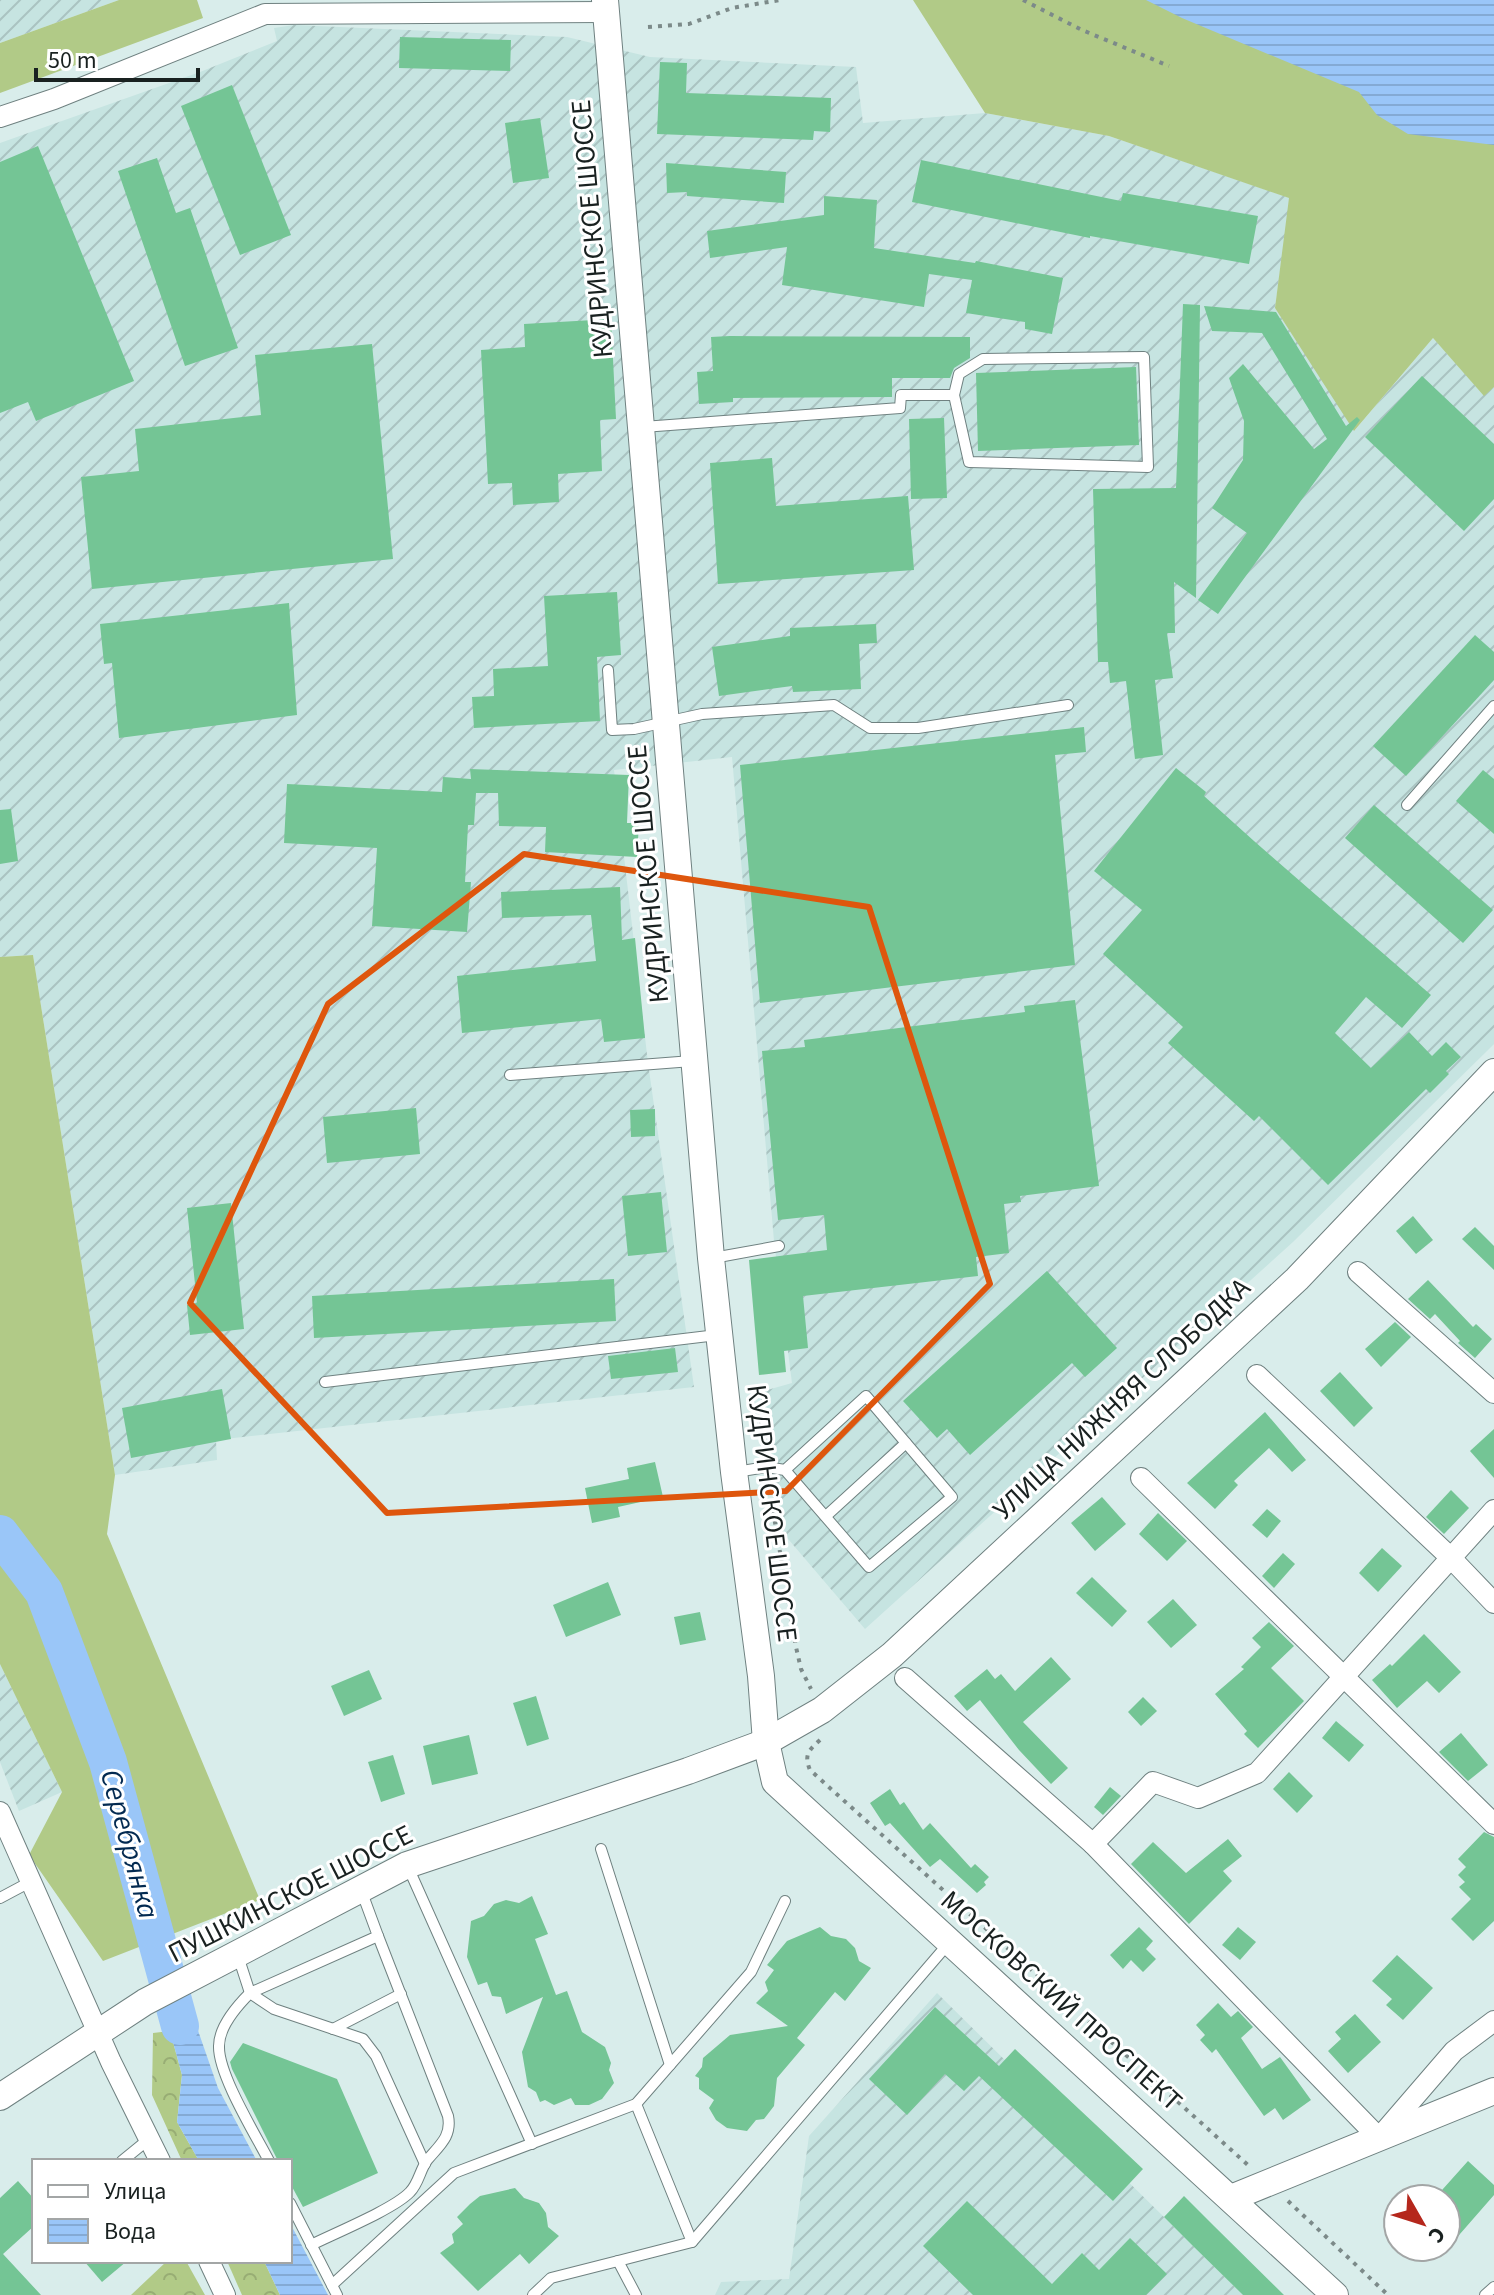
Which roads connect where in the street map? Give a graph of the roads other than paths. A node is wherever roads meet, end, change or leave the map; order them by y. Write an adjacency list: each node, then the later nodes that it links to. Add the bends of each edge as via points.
1 (604, 6): 2 (street, via 265,14); 4 (main road, КУДРИНСКОЕ ШОССЕ)
2 (0, 117)
3 (954, 395): 3 (lane, via 969,462 1148,467 1144,357 983,359 959,374); 4 (lane, via 901,395 900,408)
4 (641, 427): 8 (main road, КУДРИНСКОЕ ШОССЕ)
5 (608, 670): 8 (lane, via 612,730)
6 (1068, 705): 8 (lane, via 918,728 870,728 834,705)
7 (1494, 706): 9 (lane)
8 (666, 720): 10 (main road, КУДРИНСКОЕ ШОССЕ)
9 (1407, 805)
10 (694, 1061): 12 (lane); 14 (main road, КУДРИНСКОЕ ШОССЕ)
11 (1494, 1072): 30 (main road, УЛИЦА НИЖНЯЯ СЛОБОДКА, via 1297,1279 892,1655 833,1703)
12 (510, 1075)
13 (779, 1246): 14 (lane)
14 (711, 1258): 16 (main road, КУДРИНСКОЕ ШОССЕ)
15 (1358, 1272): 19 (street)
16 (719, 1335): 18 (lane); 22 (main road, КУДРИНСКОЕ ШОССЕ)
17 (1257, 1375): 26 (street)
18 (325, 1382)
19 (1494, 1393)
20 (906, 1443): 21 (lane, via 866,1396); 25 (lane); 25 (lane, via 952,1497 869,1567)
21 (785, 1470): 22 (lane); 25 (lane)
22 (734, 1472): 30 (main road, КУДРИНСКОЕ ШОССЕ)
23 (1141, 1478): 29 (street)
24 (1494, 1510): 26 (street)
25 (826, 1516)
26 (1450, 1557): 27 (street); 29 (street)
27 (1494, 1603)
28 (905, 1678): 33 (street)
29 (1343, 1679): 32 (street); 33 (street, via 1257,1773 1198,1798 1153,1782)
30 (766, 1742): 35 (main road, ПУШКИНСКОЕ ШОССЕ); 41 (main road, МОСКОВСКИЙ ПРОСПЕКТ, via 775,1782)
31 (0, 1812): 36 (street)
32 (1494, 1824)
33 (1093, 1844): 52 (street)
34 (601, 1849): 48 (lane)
35 (407, 1865): 37 (main road, ПУШКИНСКОЕ ШОССЕ); 54 (lane)
36 (30, 1882): 38 (lane); 47 (street)
37 (361, 1890): 40 (lane); 42 (main road, ПУШКИНСКОЕ ШОССЕ)
38 (0, 1898)
39 (785, 1901): 48 (lane, via 751,1972)
40 (378, 1936): 43 (lane); 44 (lane)
41 (950, 1942): 59 (main road, МОСКОВСКИЙ ПРОСПЕКТ); 61 (lane)
42 (238, 1954): 43 (lane); 47 (main road, ПУШКИНСКОЕ ШОССЕ)
43 (250, 1993): 46 (lane, via 274,2009); 57 (lane, via 224,2026 218,2044 221,2064)
44 (401, 1994): 46 (lane); 58 (lane, via 450,2124 446,2138)
45 (1494, 2021): 52 (street, via 1454,2051)
46 (333, 2029): 58 (lane, via 371,2047)
47 (98, 2032): 50 (main road, ПУШКИНСКОЕ ШОССЕ); 53 (street)
48 (670, 2065): 51 (lane)
49 (1494, 2091): 52 (main road)
50 (0, 2097)
51 (636, 2104): 54 (lane); 61 (lane)
52 (1379, 2138): 59 (main road)
53 (149, 2139): 55 (lane); 56 (street)
54 (532, 2144): 66 (lane, via 454,2173)
55 (124, 2159)
56 (159, 2159)
57 (268, 2159)
58 (425, 2164): 62 (lane, via 403,2198)
59 (1231, 2198): 70 (main road, МОСКОВСКИЙ ПРОСПЕКТ)
60 (292, 2207): 62 (lane)
61 (692, 2242): 63 (lane)
62 (311, 2245): 66 (lane)
63 (618, 2261): 68 (lane, via 551,2278); 69 (lane)
64 (210, 2263): 67 (street)
65 (1494, 2287): 71 (lane)
66 (335, 2290)
67 (225, 2295)
68 (533, 2295)
69 (636, 2295)
70 (1335, 2295)
71 (1485, 2295)

